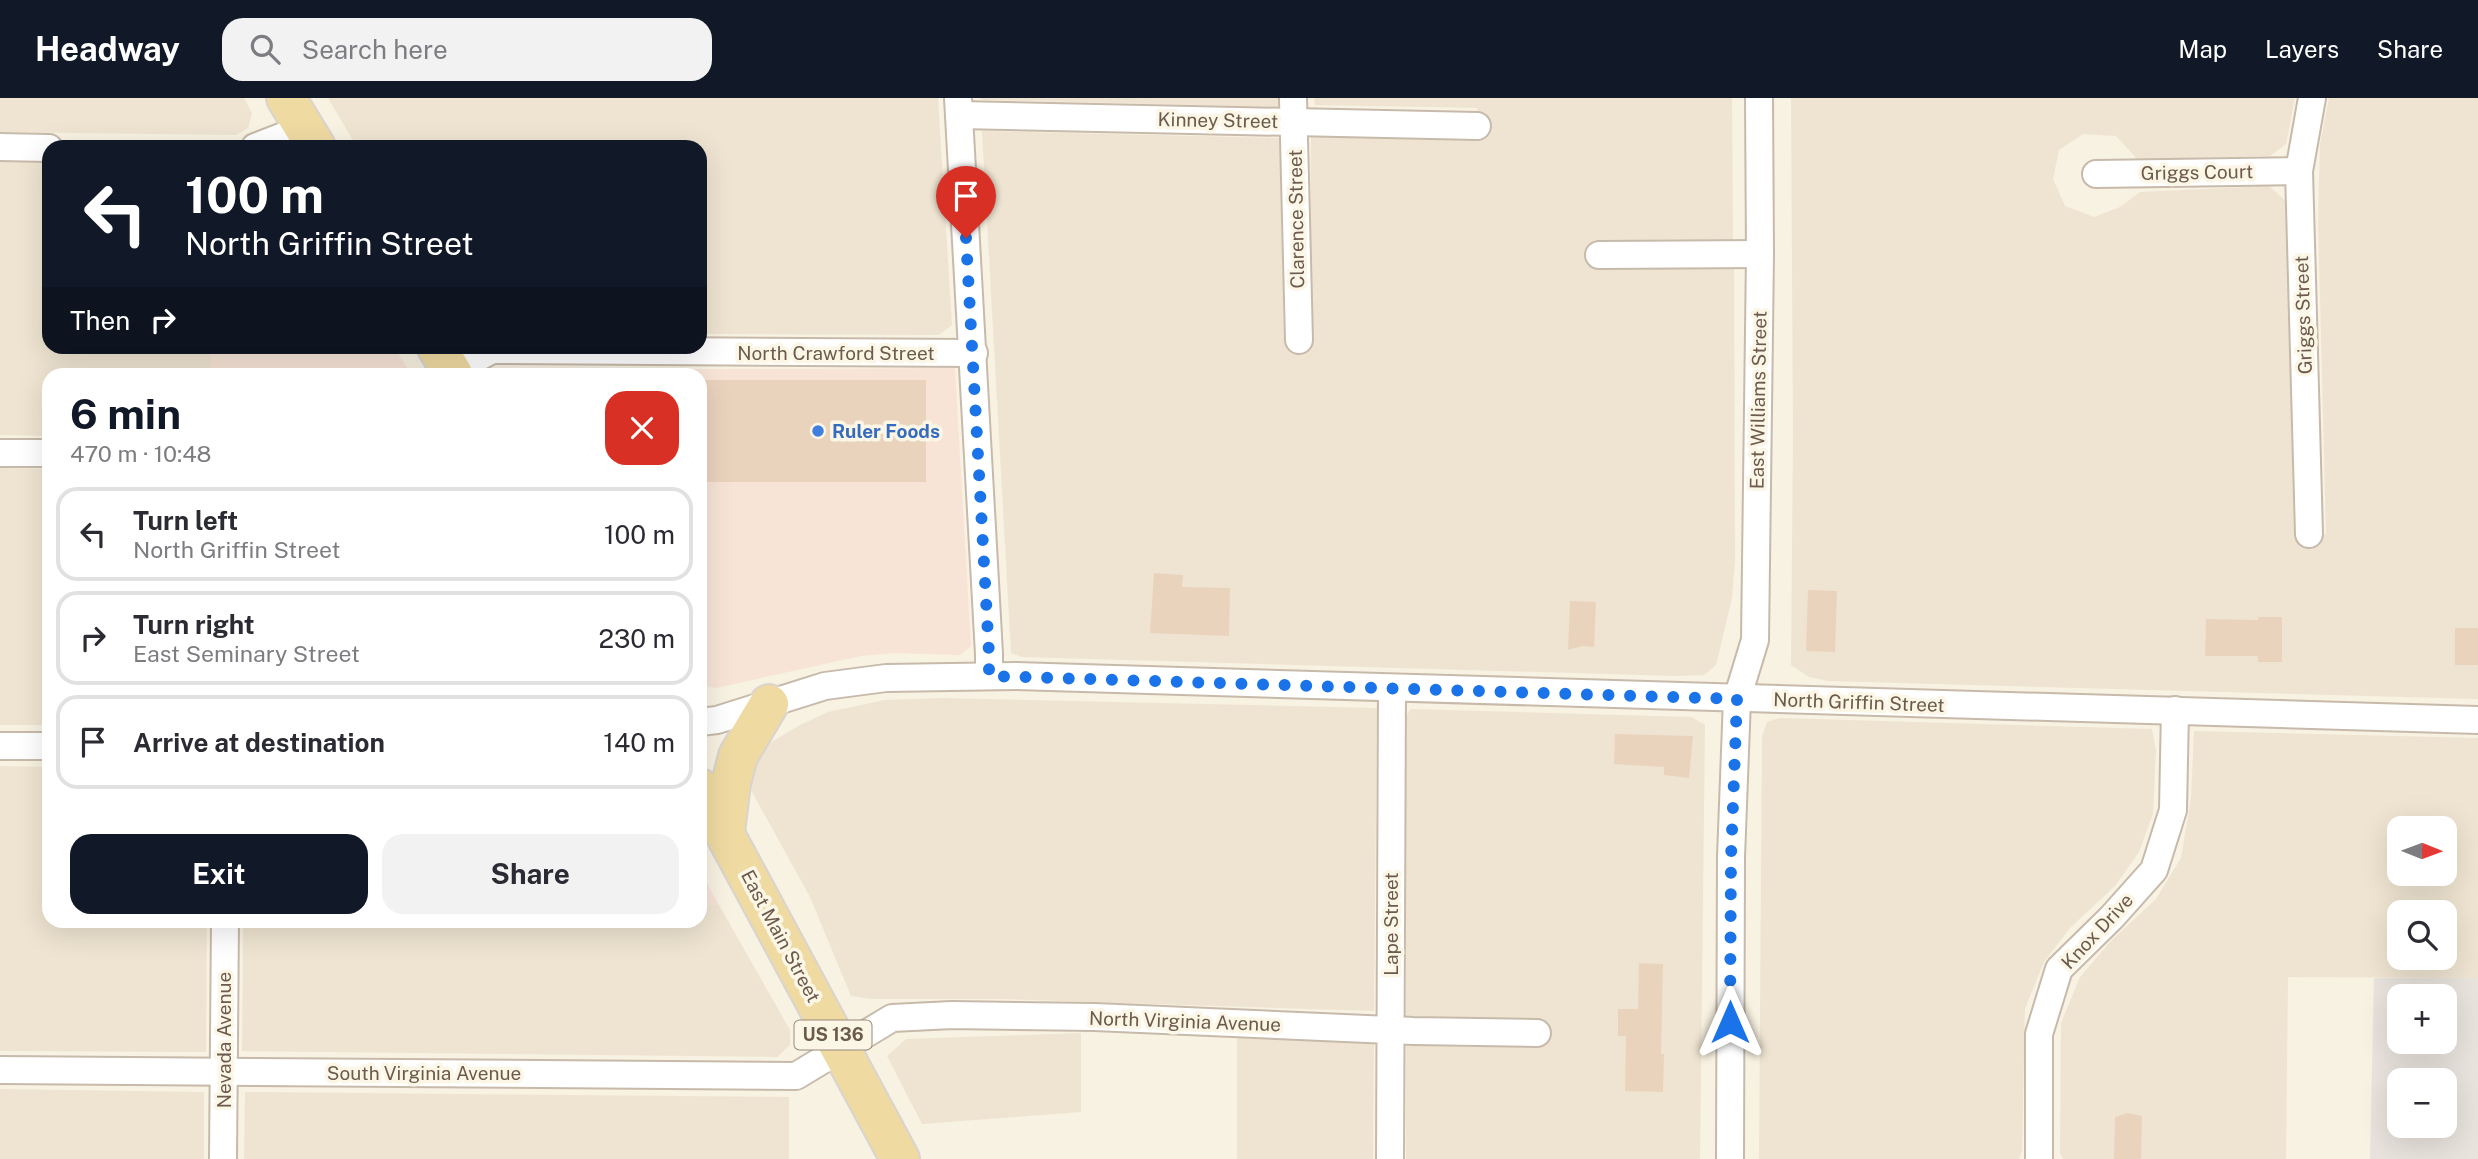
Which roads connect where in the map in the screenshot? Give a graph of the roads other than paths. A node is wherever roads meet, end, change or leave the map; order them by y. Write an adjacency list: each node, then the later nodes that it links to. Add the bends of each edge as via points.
1 (1759, 98): 12 (street, East Williams Street)
2 (2312, 98): 10 (street, Griggs Street)
3 (958, 107): 4 (street, Kinney Street); 17 (street)
4 (1294, 110): 6 (street, Kinney Street); 14 (street, Clarence Street)
5 (302, 124): 7 (street)
6 (1477, 126)
7 (269, 140)
8 (0, 147): 9 (street)
9 (42, 148)
10 (2298, 171): 11 (street, Griggs Court); 21 (street, Griggs Street)
11 (2096, 174)
12 (1760, 254): 13 (street); 24 (street, East Williams Street, via 1755,639)
13 (1599, 255)
14 (1299, 340)
15 (707, 352): 17 (street, North Crawford Street)
16 (479, 354): 18 (street, North Crawford Street)
17 (974, 354): 22 (street)
18 (446, 364)
19 (0, 453): 20 (street)
20 (42, 453)
21 (2309, 534)
22 (989, 676): 23 (street, North Griffin Street); 25 (street, North Griffin Street, via 886,678 825,686)
23 (1392, 689): 24 (street, North Griffin Street); 34 (street, Lape Street)
24 (1737, 699): 26 (street, North Griffin Street); 42 (street, East Williams Street, via 1731,858)
25 (769, 704): 28 (street, North Griffin Street); 32 (main road, via 738,756)
26 (2175, 710): 27 (street, North Griffin Street); 43 (street, Knox Drive, via 2173,810 2154,870 2059,969 2039,1034)
27 (2478, 720)
28 (707, 721)
29 (0, 746): 30 (street)
30 (42, 746)
31 (707, 800): 32 (main road, East Main Street / US 136)
32 (725, 832): 36 (main road, East Main Street / US 136)
33 (225, 928): 38 (street, Nevada Avenue)
34 (1391, 1028): 35 (street, North Virginia Avenue); 36 (street, North Virginia Avenue, via 952,1015 892,1018); 41 (street, Lape Street)
35 (1537, 1033)
36 (841, 1049): 38 (street, South Virginia Avenue, via 796,1076); 40 (main road, East Main Street / US 136)
37 (0, 1070): 38 (street, South Virginia Avenue)
38 (224, 1071): 39 (street, Nevada Avenue)
39 (223, 1159)
40 (900, 1159)
41 (1390, 1159)
42 (1730, 1159)
43 (2039, 1159)

